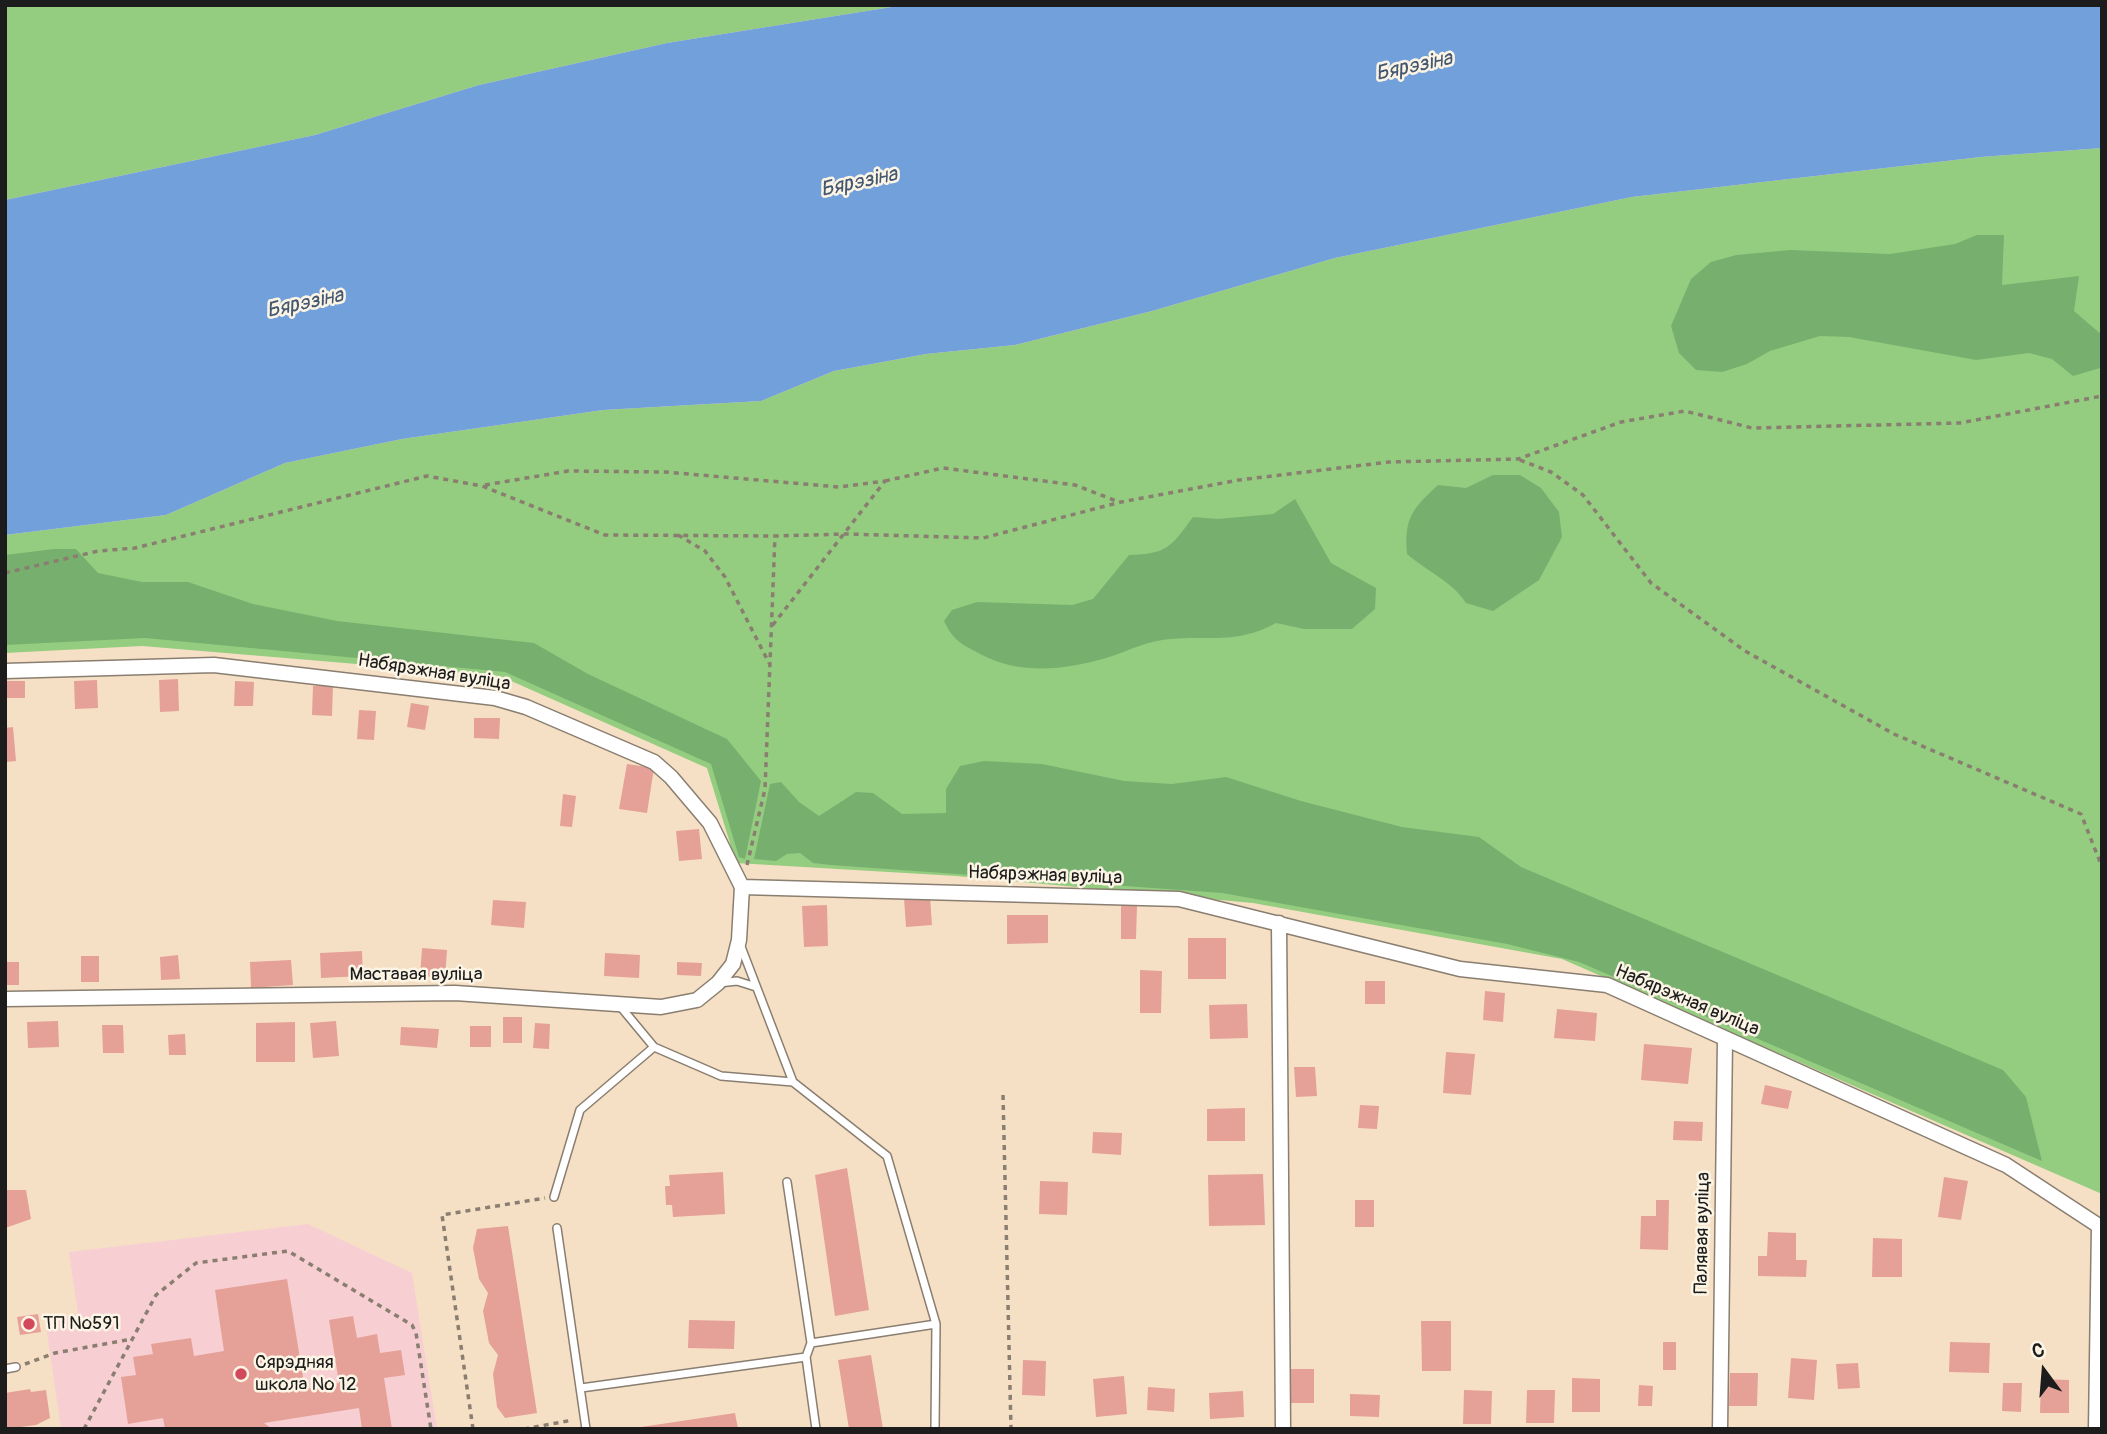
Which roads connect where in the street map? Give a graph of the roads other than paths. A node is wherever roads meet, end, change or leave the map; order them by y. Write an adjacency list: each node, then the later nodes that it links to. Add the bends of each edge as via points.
1 (5, 671): 2 (street, Набярэжная вуліца, via 214,665 495,698 526,707 654,762 710,823)
2 (741, 887): 3 (street, Набярэжная вуліца, via 1179,899); 4 (street, Маставая вуліца)
3 (1279, 923): 9 (street, Набярэжная вуліца, via 1460,969 1607,985); 24 (street)
4 (739, 940): 5 (street, Маставая вуліца, via 733,964); 6 (lane)
5 (718, 983): 6 (lane, via 737,981); 8 (street, Маставая вуліца, via 697,1000 677,1005)
6 (756, 987): 11 (lane)
7 (5, 999): 8 (street, Маставая вуліца, via 455,993)
8 (620, 1006): 10 (lane)
9 (1725, 1039): 25 (street, Палявая вуліца); 26 (street, Набярэжная вуліца, via 2006,1165 2099,1226)
10 (654, 1047): 11 (lane, via 721,1076); 13 (lane, via 580,1110)
11 (793, 1082): 15 (lane, via 887,1156)
12 (787, 1182): 16 (lane)
13 (554, 1197)
14 (557, 1228): 20 (lane)
15 (936, 1324): 16 (lane); 23 (lane)
16 (811, 1343): 17 (lane)
17 (806, 1357): 20 (lane); 22 (lane)
18 (16, 1367): 19 (lane)
19 (5, 1369)
20 (581, 1388): 21 (lane)
21 (586, 1429)
22 (816, 1429)
23 (935, 1429)
24 (1283, 1429)
25 (1720, 1429)
26 (2096, 1429)

